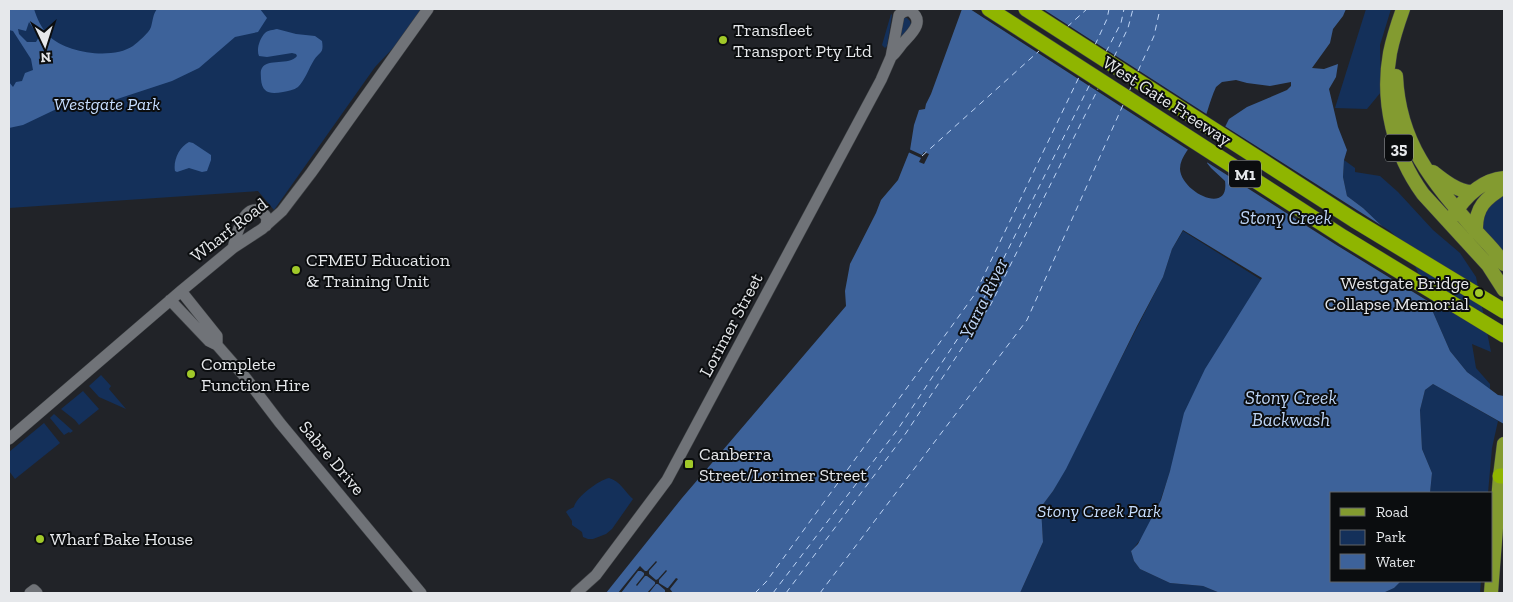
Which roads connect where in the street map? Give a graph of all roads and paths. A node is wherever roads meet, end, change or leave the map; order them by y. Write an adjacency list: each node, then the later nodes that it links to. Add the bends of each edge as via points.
1 (428, 9): 14 (street, Wharf Road, via 311,173)
2 (989, 9): 22 (highway, West Gate Freeway / M1, via 1343,237)
3 (1026, 9): 21 (highway, West Gate Freeway / M1, via 1354,220)
4 (1403, 9): 6 (main road, 35)
5 (903, 11): 7 (street, Lorimer Street); 7 (street, Lorimer Street, via 914,13 916,26)
6 (1398, 26): 8 (main road, 35, via 1398,96); 13 (main road, 35, via 1388,71 1388,98 1394,134 1415,182)
7 (891, 57): 31 (street, Lorimer Street, via 670,474 596,575)
8 (1416, 152): 11 (main road, via 1440,177 1463,191); 12 (main road, 35, via 1429,174)
9 (1504, 178): 11 (main road, via 1491,180)
10 (1504, 186): 12 (main road, via 1487,191); 15 (main road, via 1482,204)
11 (1472, 192): 12 (main road)
12 (1460, 212): 13 (main road); 15 (main road, 35)
13 (1450, 222): 18 (main road, 35, via 1488,265)
14 (266, 226): 16 (street, Wharf Road); 16 (street, via 267,218 263,213 257,210 249,212 239,228)
15 (1476, 231): 17 (main road, 35)
16 (233, 248): 19 (street, Wharf Road)
17 (1504, 264)
18 (1504, 290)
19 (181, 291): 20 (street, Wharf Road); 23 (street, Sabre Drive, via 217,336)
20 (170, 300): 23 (street, Sabre Drive, via 209,341); 24 (street, Wharf Road)
21 (1504, 311)
22 (1504, 334)
23 (217, 345): 30 (street, Sabre Drive)
24 (9, 439)
25 (1504, 444): 26 (main road)
26 (1502, 476): 27 (main road)
27 (1493, 581)
28 (30, 593): 29 (street, via 34,590)
29 (37, 593)
30 (421, 593)
31 (576, 593)

